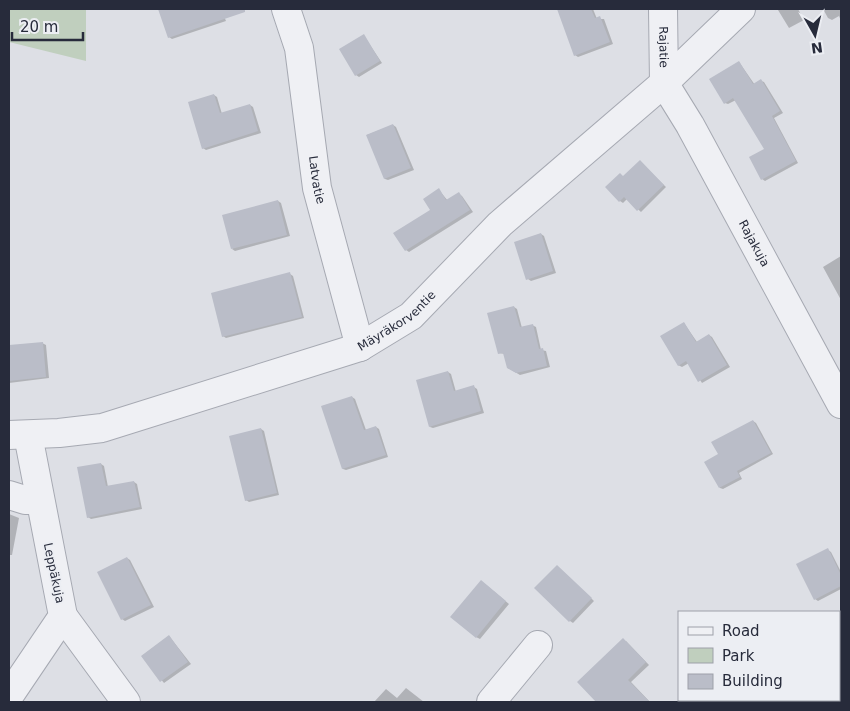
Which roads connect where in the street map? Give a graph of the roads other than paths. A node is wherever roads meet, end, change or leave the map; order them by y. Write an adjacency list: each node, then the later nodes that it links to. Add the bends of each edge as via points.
1 (286, 9): 5 (street, Latvatie, via 299,48 317,188)
2 (662, 9): 4 (street, Rajatie)
3 (741, 9): 4 (street, Mäyräkorventie)
4 (664, 83): 5 (street, Mäyräkorventie, via 500,224 411,316); 6 (street, Rajakuja)
5 (360, 347): 7 (street, Mäyräkorventie, via 102,428)
6 (841, 404)
7 (18, 435): 9 (street, Leppäkuja)
8 (9, 495): 9 (street)
9 (39, 500): 10 (street, Leppäkuja)
10 (63, 616): 12 (street, Leppäkuja); 13 (street)
11 (538, 645): 14 (street)
12 (9, 696)
13 (126, 702)
14 (490, 702)

